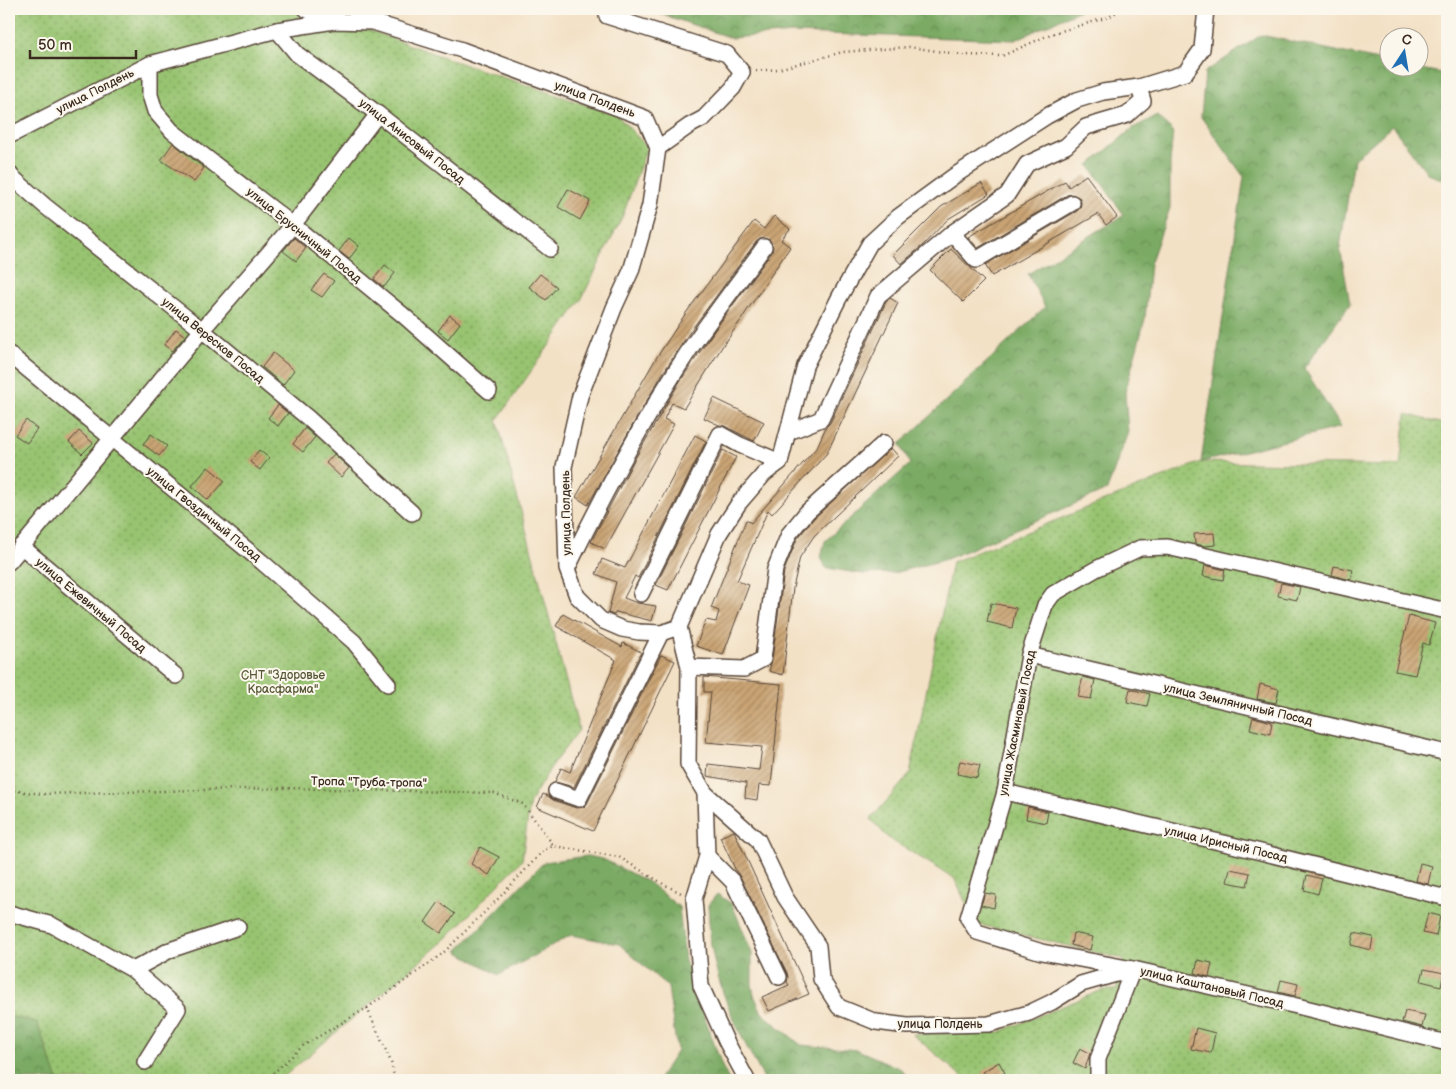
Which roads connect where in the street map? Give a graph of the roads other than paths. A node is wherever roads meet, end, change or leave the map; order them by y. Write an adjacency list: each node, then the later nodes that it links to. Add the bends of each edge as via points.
1 (306, 9): 5 (street)
2 (1206, 9): 8 (street, via 1202,49 1185,73)
3 (374, 16): 5 (street, улица Полдень); 11 (street, улица Полдень, via 645,118)
4 (607, 16): 11 (street, via 728,54 742,72 733,88 704,118)
5 (334, 21): 6 (street, улица Полдень)
6 (278, 30): 7 (street, улица Полдень); 9 (street, улица Анисовый Посад, via 297,54)
7 (150, 64): 10 (street, улица Полдень); 14 (street, улица Брусничный Посад, via 150,95 155,112 172,131)
8 (1139, 87): 15 (street, via 1143,100 1127,115 1086,127 1066,146 1027,164 1007,195); 21 (street, via 1077,100 1047,116 954,176 898,217 870,243 805,366)
9 (378, 114): 14 (street); 17 (street, улица Анисовый Посад)
10 (9, 136)
11 (658, 148): 28 (street, улица Полдень, via 650,205 631,271 580,396 564,467)
12 (9, 173): 18 (street, улица Вересков Посад)
13 (1072, 203): 15 (street, via 976,260)
14 (293, 225): 18 (street); 20 (street, улица Брусничный Посад)
15 (952, 234): 21 (street, via 878,296 821,419)
16 (764, 247): 28 (street, via 688,351 606,490)
17 (550, 249)
18 (202, 330): 22 (street); 25 (street, улица Вересков Посад, via 308,418)
19 (9, 354): 22 (street, улица Гвоздичный Посад)
20 (489, 391)
21 (789, 432): 24 (street)
22 (112, 438): 26 (street); 36 (street, улица Гвоздичный Посад, via 354,642)
23 (884, 443): 34 (street, via 807,512 789,534 775,569 763,659 744,669)
24 (780, 462): 29 (street, via 720,434); 31 (street, via 764,474 739,503 719,534)
25 (412, 513)
26 (21, 546): 27 (street); 35 (street, улица Ежевичный Посад)
27 (9, 562)
28 (567, 569): 32 (street, улица Полдень, via 577,596 601,620 622,629)
29 (641, 594)
30 (1447, 611): 33 (street, улица Жасминовый Посад, via 1167,547 1140,548 1053,594 1045,605)
31 (679, 627): 32 (street, улица Полдень); 34 (street, улица Полдень)
32 (661, 633): 38 (street, via 579,799)
33 (1029, 655): 37 (street, улица Земляничный Посад); 39 (street, улица Жасминовый Посад)
34 (689, 667): 40 (street, улица Полдень, via 688,764)
35 (176, 676)
36 (388, 684)
37 (1447, 753)
38 (556, 791)
39 (1005, 792): 42 (street, улица Ирисный Посад); 45 (street, улица Жасминовый Посад, via 968,918)
40 (705, 793): 41 (street); 46 (street, улица Полдень, via 758,840 785,897 818,946 821,979 839,1007 876,1022 907,1026 989,1024 1052,1002 1081,984)
41 (707, 856): 48 (street, via 733,882); 51 (street, via 694,899 701,986)
42 (1447, 898)
43 (9, 913): 47 (street, via 52,925)
44 (238, 927): 47 (street, via 170,950)
45 (977, 932): 46 (street, улица Каштановый Посад, via 1042,952)
46 (1133, 969): 49 (street, улица Каштановый Посад); 52 (street, via 1098,1059)
47 (133, 970): 50 (street, via 178,1009)
48 (779, 977)
49 (1447, 1043)
50 (145, 1062)
51 (747, 1080)
52 (1098, 1080)

